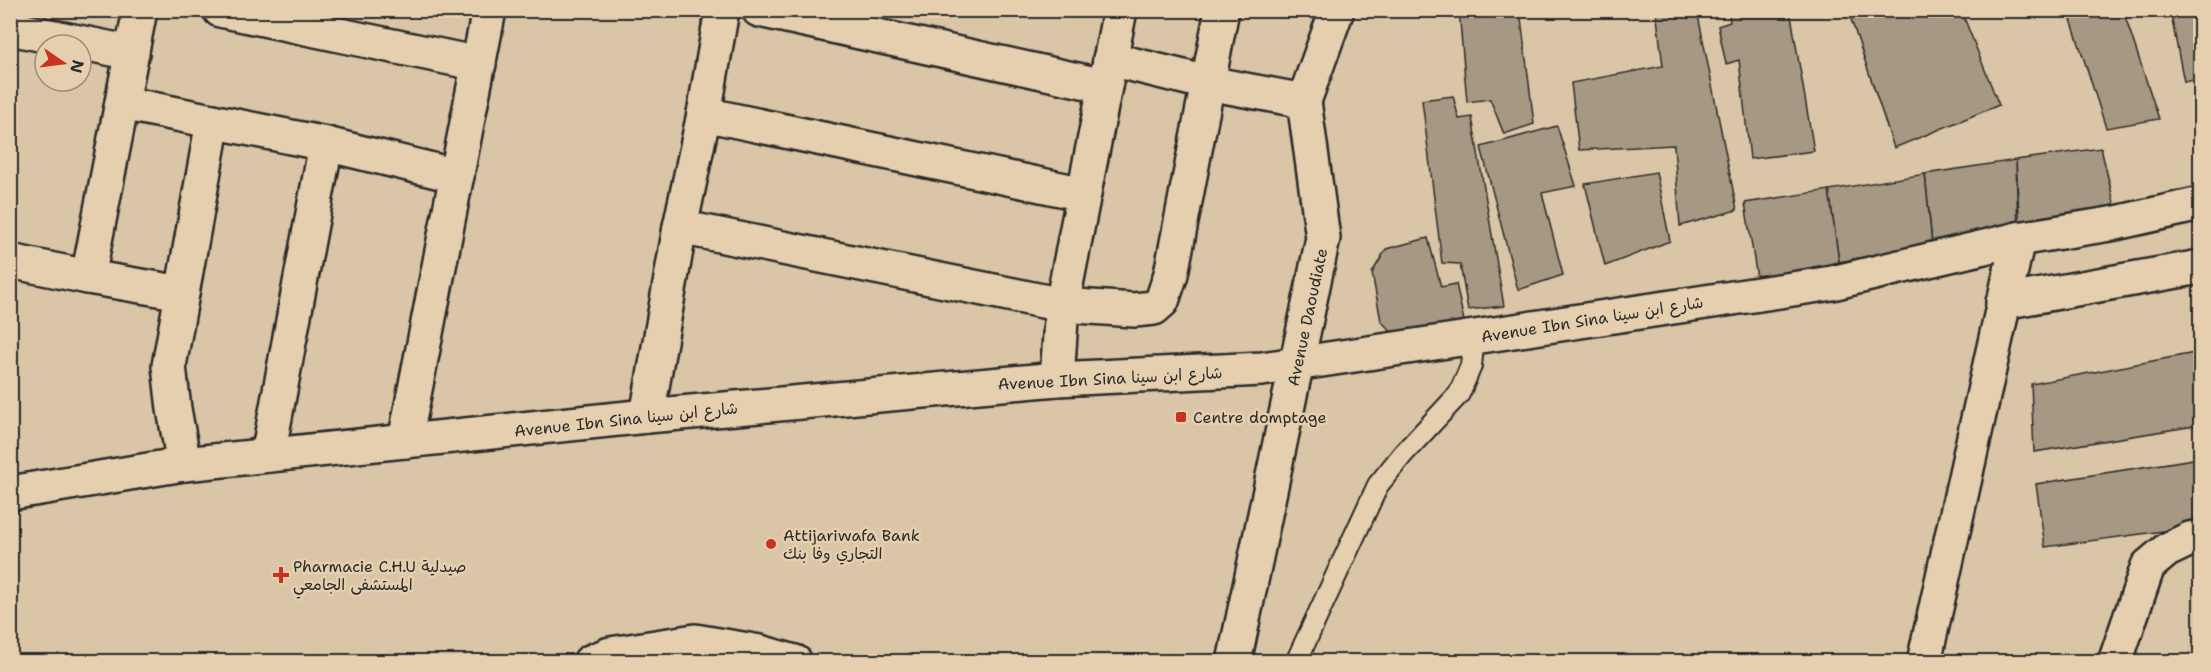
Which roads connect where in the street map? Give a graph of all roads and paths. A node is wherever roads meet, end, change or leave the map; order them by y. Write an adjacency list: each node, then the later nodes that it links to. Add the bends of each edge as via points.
1 (140, 10): 10 (street)
2 (220, 10): 11 (street)
3 (489, 10): 11 (street)
4 (722, 10): 16 (street)
5 (759, 10): 12 (street)
6 (1120, 10): 12 (street)
7 (1222, 10): 13 (street)
8 (1337, 10): 14 (street, Avenue Daoudiate)
9 (10, 28): 10 (street)
10 (132, 53): 15 (street)
11 (479, 64): 19 (street)
12 (1108, 72): 13 (street); 20 (street)
13 (1208, 84): 14 (street); 29 (street, via 1171,274 1162,301 1154,308 1134,310)
14 (1304, 101): 31 (street, Avenue Daoudiate, via 1323,238)
15 (122, 103): 17 (street); 26 (street)
16 (704, 114): 20 (street); 22 (street)
17 (213, 121): 18 (street); 27 (street)
18 (326, 144): 19 (street); 35 (street)
19 (457, 176): 34 (street)
20 (1083, 194): 29 (street)
21 (2200, 204): 23 (street, Avenue Ibn Sina شارع ابن سينا, via 2116,223)
22 (680, 227): 29 (street); 33 (street)
23 (2018, 238): 28 (street); 30 (street, Avenue Ibn Sina شارع ابن سينا, via 1832,283)
24 (10, 261): 26 (street)
25 (2200, 267): 28 (street)
26 (88, 277): 27 (street)
27 (182, 293): 36 (street, via 169,366)
28 (2003, 302): 43 (street)
29 (1062, 305): 32 (street)
30 (1474, 337): 31 (street, Avenue Ibn Sina شارع ابن سينا); 42 (lane, via 1471,366 1459,394 1377,485)
31 (1298, 364): 32 (street, Avenue Ibn Sina شارع ابن سينا); 41 (street, Avenue Daoudiate)
32 (1057, 379): 33 (street, Avenue Ibn Sina شارع ابن سينا)
33 (647, 416): 34 (street, Avenue Ibn Sina شارع ابن سينا)
34 (405, 441): 35 (street, Avenue Ibn Sina شارع ابن سينا)
35 (268, 455): 36 (street, Avenue Ibn Sina شارع ابن سينا)
36 (184, 464): 37 (street, Avenue Ibn Sina شارع ابن سينا)
37 (10, 493)
38 (2200, 537): 44 (street, via 2167,550 2148,566)
39 (590, 662): 40 (street, via 609,654 695,641)
40 (795, 662)
41 (1234, 662)
42 (1296, 662)
43 (1924, 662)
44 (2115, 662)

